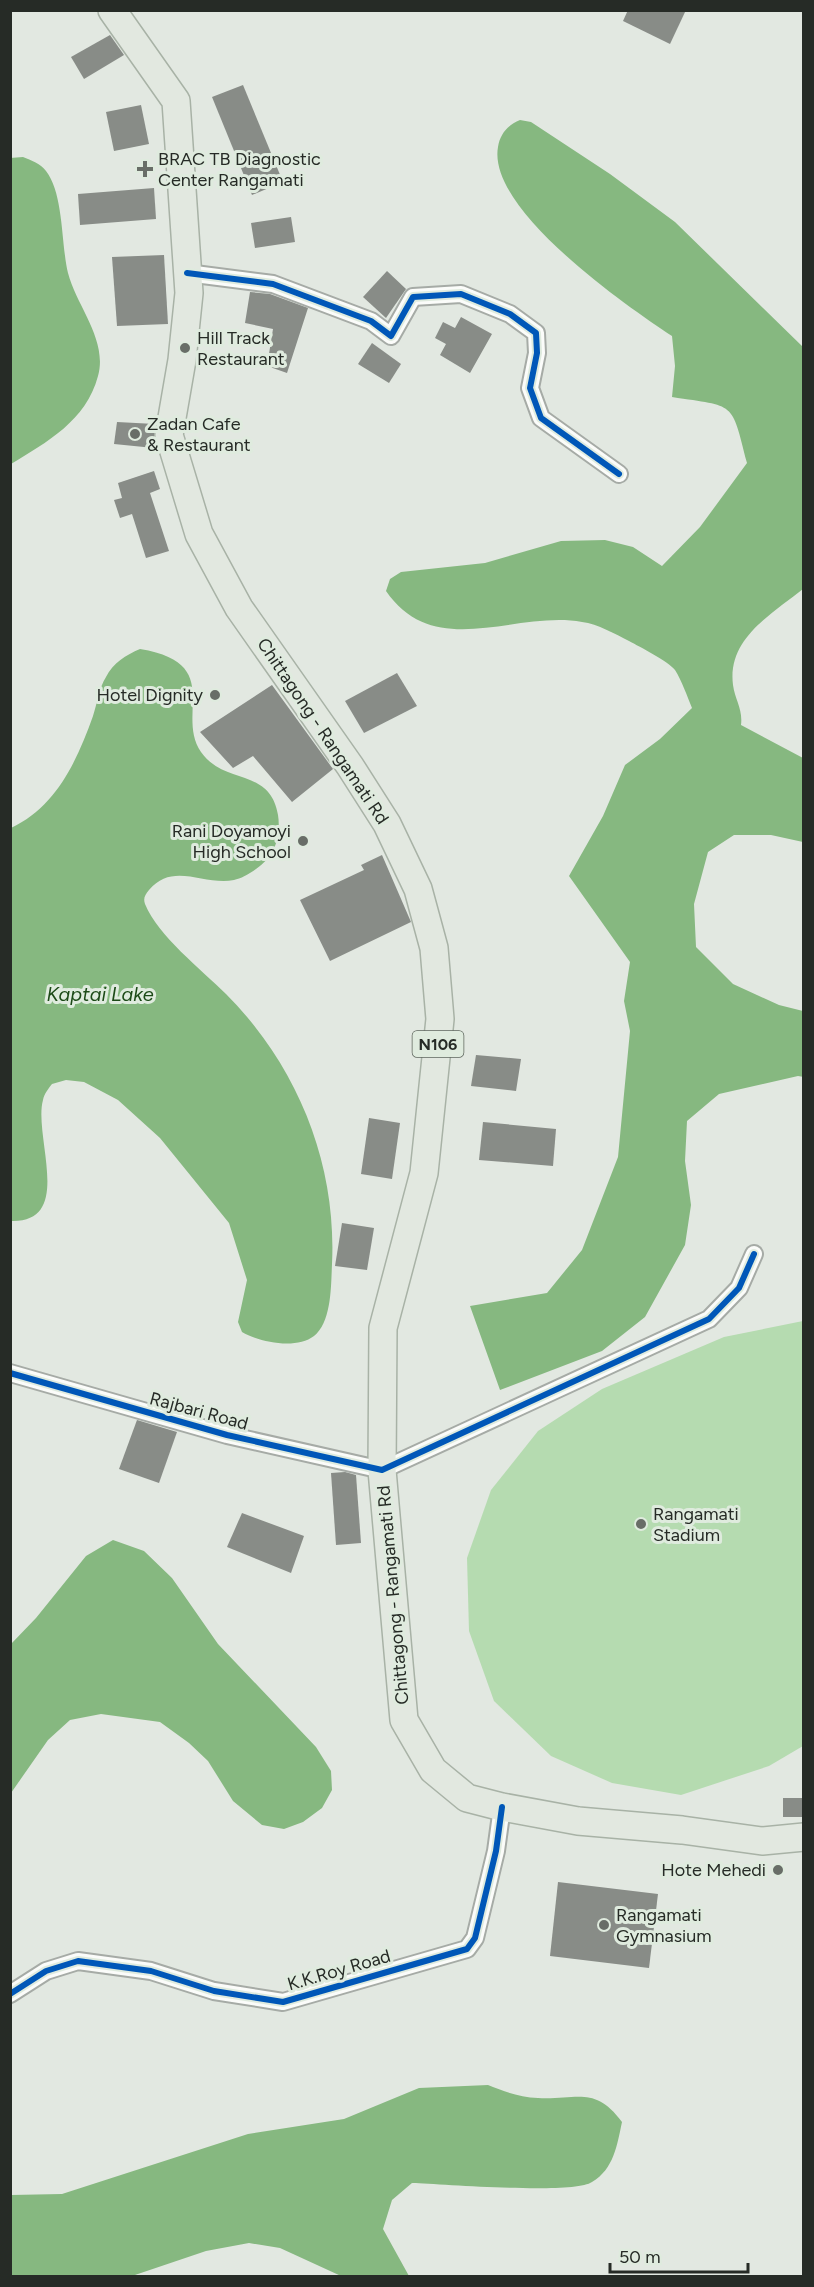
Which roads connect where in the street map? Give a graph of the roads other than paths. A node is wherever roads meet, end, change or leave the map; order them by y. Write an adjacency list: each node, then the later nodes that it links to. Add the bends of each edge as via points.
1 (112, 10): 2 (highway, Chittagong - Rangamati Rd / N106, via 176,101)
2 (186, 273): 3 (street, via 273,284 371,321 391,336 413,297 462,294 510,314 536,333 537,353 530,388 541,418); 6 (highway, Chittagong - Rangamati Rd / N106, via 189,293 182,360 169,435 199,534 239,608 387,824 418,889 434,948 440,1019 424,1173 383,1328)
3 (619, 474)
4 (754, 1254): 6 (street, via 739,1288 709,1319)
5 (10, 1373): 6 (street, Rajbari Road, via 227,1435)
6 (382, 1470): 7 (highway, Chittagong - Rangamati Rd / N106, via 404,1720 433,1770 467,1797)
7 (502, 1807): 8 (highway, Chittagong - Rangamati Rd / N106, via 578,1821 762,1841); 9 (street, K.K.Roy Road, via 476,1938 467,1949 283,2002 214,1991 151,1971 78,1961 46,1971)
8 (804, 1837)
9 (10, 1994)

